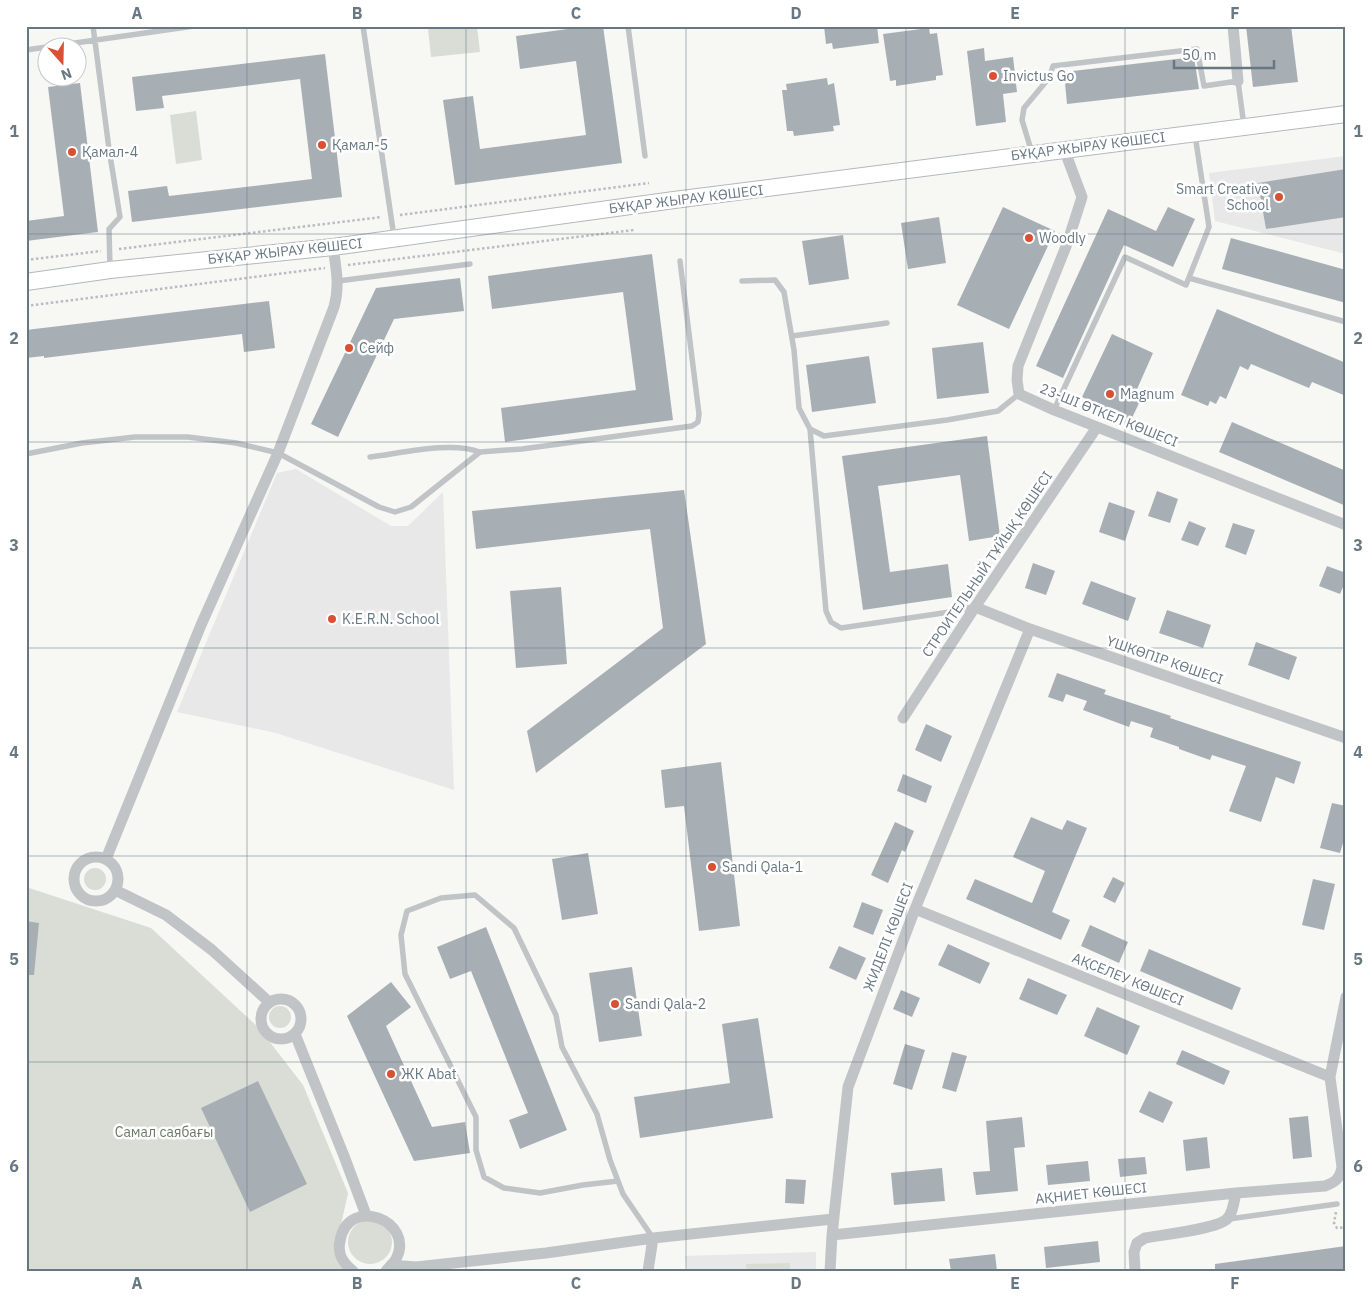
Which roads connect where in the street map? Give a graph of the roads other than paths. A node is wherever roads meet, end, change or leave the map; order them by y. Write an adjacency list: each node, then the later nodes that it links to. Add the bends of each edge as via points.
1 (93, 26): 6 (lane)
2 (194, 26): 6 (lane)
3 (363, 26): 15 (lane)
4 (628, 26): 14 (lane)
5 (1233, 26): 8 (street)
6 (95, 40): 7 (lane); 19 (lane, via 120,217 109,229)
7 (26, 50)
8 (1238, 82): 10 (lane); 13 (lane, via 1204,86 1197,49 1053,66 1048,78 1024,108 1022,120)
9 (1346, 114): 10 (street, БҰҚАР ЖЫРАУ КӨШЕСІ)
10 (1244, 126): 11 (street, БҰҚАР ЖЫРАУ КӨШЕСІ)
11 (1195, 133): 12 (street, БҰҚАР ЖЫРАУ КӨШЕСІ); 20 (lane, via 1209,227)
12 (1064, 149): 13 (street, БҰҚАР ЖЫРАУ КӨШЕСІ); 27 (street, 23-ШІ ӨТКЕЛ КӨШЕСІ, via 1082,197 1067,244 1018,366)
13 (1032, 153): 15 (street, БҰҚАР ЖЫРАУ КӨШЕСІ)
14 (645, 156)
15 (394, 239): 16 (street, БҰҚАР ЖЫРАУ КӨШЕСІ)
16 (333, 247): 19 (street, БҰҚАР ЖЫРАУ КӨШЕСІ); 22 (street)
17 (680, 261): 31 (lane, via 699,414 696,425)
18 (470, 264): 22 (lane)
19 (110, 270): 23 (street, БҰҚАР ЖЫРАУ КӨШЕСІ)
20 (1189, 278): 24 (lane); 28 (lane, via 1186,285 1125,257)
21 (742, 280): 26 (lane, via 775,280 781,286)
22 (338, 281): 32 (street, via 334,307)
23 (26, 282)
24 (1346, 322)
25 (887, 323): 26 (lane)
26 (792, 336): 30 (lane, via 800,408)
27 (1019, 394): 28 (street, 23-ШІ ӨТКЕЛ КӨШЕСІ); 30 (lane, via 998,410 947,420 824,436)
28 (1054, 410): 29 (street, 23-ШІ ӨТКЕЛ КӨШЕСІ)
29 (1097, 427): 35 (street, 23-ШІ ӨТКЕЛ КӨШЕСІ); 36 (street, СТРОИТЕЛЬНЫЙ ТҰЙЫҚ КӨШЕСІ)
30 (810, 429): 36 (lane, via 826,611 830,622 841,628)
31 (480, 452): 32 (lane, via 411,507 395,512 379,508); 34 (lane, via 454,447)
32 (278, 453): 33 (lane, via 188,437 135,437); 40 (street, via 201,625)
33 (26, 454)
34 (370, 457)
35 (1346, 526)
36 (975, 607): 37 (street, ҮШКӨПІР КӨШЕСІ); 38 (street, СТРОИТЕЛЬНЫЙ ТҰЙЫҚ КӨШЕСІ)
37 (1030, 629): 39 (street, ҮШКӨПІР КӨШЕСІ); 42 (street, ЖИДЕЛІ КӨШЕСІ)
38 (903, 718)
39 (1346, 738)
40 (106, 859): 41 (street, via 116,870); 41 (street, via 90,858 78,866 74,874 76,888 80,895 94,901 108,898)
41 (115, 890): 44 (street, via 166,915 212,950)
42 (915, 908): 46 (street, АҚСЕЛЕУ КӨШЕСІ); 51 (street, ЖИДЕЛІ КӨШЕСІ, via 848,1087)
43 (1346, 998): 46 (street)
44 (270, 1002): 45 (street, via 279,998 297,1006 301,1020); 45 (street, via 262,1010 260,1021 265,1032 274,1038 285,1039)
45 (295, 1034): 50 (street)
46 (1330, 1077): 48 (street, АҚНИЕТ КӨШЕСІ, via 1342,1167 1340,1176 1325,1186)
47 (618, 1181): 47 (lane, via 597,1114 562,1047 556,1015 514,928 475,894 441,898 407,911 401,935 405,974 476,1117 476,1150 484,1178 504,1188 540,1192); 54 (lane, via 623,1194)
48 (1236, 1193): 52 (street); 53 (street, АҚНИЕТ КӨШЕСІ)
49 (1337, 1204): 52 (lane)
50 (366, 1215): 55 (street, via 382,1218 394,1228 399,1243 397,1259); 56 (street, via 351,1221 341,1233 338,1248 344,1263)
51 (833, 1219): 53 (street, ЖИДЕЛІ КӨШЕСІ); 54 (street)
52 (1227, 1219): 59 (street, via 1210,1226 1145,1238 1137,1243 1134,1252)
53 (832, 1234): 58 (street, ЖИДЕЛІ КӨШЕСІ)
54 (653, 1238): 55 (street, via 546,1253); 57 (street)
55 (389, 1268)
56 (353, 1271)
57 (648, 1271)
58 (830, 1271)
59 (1135, 1271)

